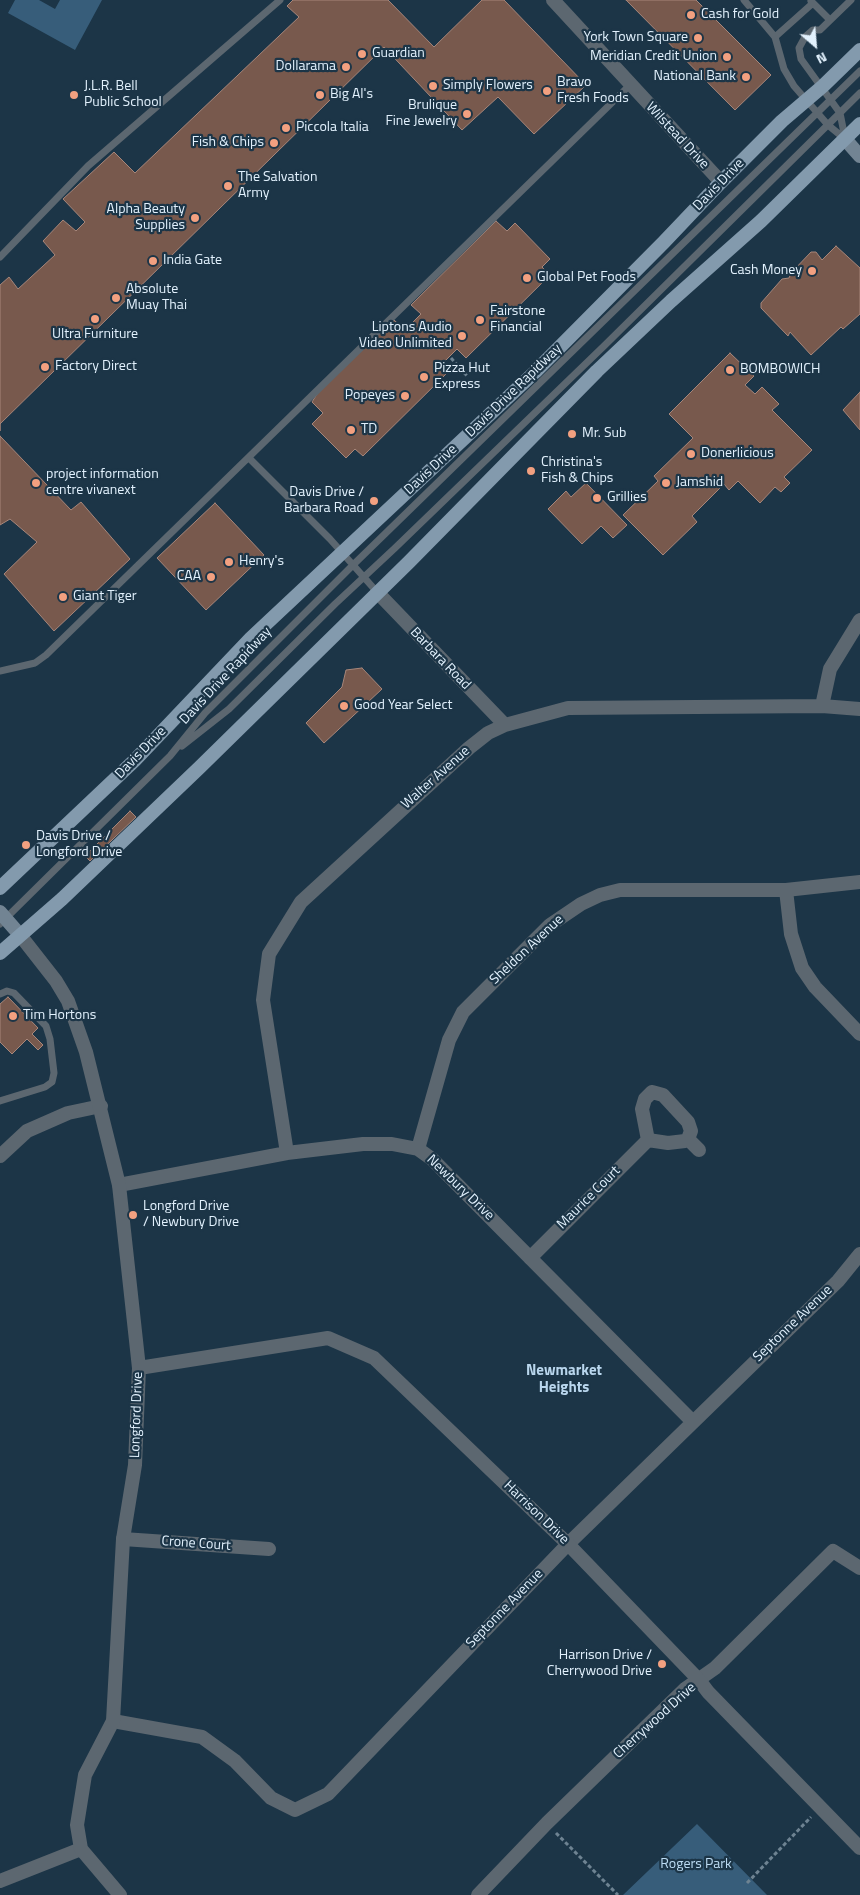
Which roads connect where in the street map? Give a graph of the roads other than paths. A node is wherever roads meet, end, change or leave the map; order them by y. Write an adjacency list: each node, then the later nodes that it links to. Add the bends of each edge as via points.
1 (280, 0): 22 (lane, via 88,166)
2 (553, 0): 10 (street, Wilstead Drive)
3 (744, 0): 7 (lane)
4 (851, 0): 6 (lane)
5 (812, 2): 6 (lane); 7 (lane)
6 (830, 20): 11 (lane, via 820,30 804,36 799,48 802,59)
7 (775, 37): 14 (lane, via 784,69)
8 (860, 50): 11 (main road, Davis Drive)
9 (860, 71): 13 (lane, Davis Drive Rapidway)
10 (630, 85): 21 (street, Wilstead Drive); 23 (lane)
11 (823, 86): 13 (lane); 14 (main road, Davis Drive)
12 (860, 93): 16 (lane, Davis Drive Rapidway)
13 (831, 99): 15 (lane, Davis Drive Rapidway); 16 (lane)
14 (806, 102): 15 (lane); 21 (main road, Davis Drive)
15 (816, 112): 18 (lane); 25 (lane, Davis Drive Rapidway, via 795,136)
16 (840, 113): 18 (lane, Davis Drive Rapidway); 19 (lane)
17 (860, 124): 19 (main road)
18 (828, 125): 19 (lane); 26 (lane, Davis Drive Rapidway)
19 (845, 139): 20 (main road); 27 (main road, via 598,371)
20 (860, 156)
21 (720, 182): 24 (main road, Davis Drive, via 534,372)
22 (0, 257)
23 (249, 458): 24 (lane); 29 (lane, via 46,656 35,662)
24 (342, 553): 25 (lane); 35 (main road, Davis Drive, via 250,638 135,760)
25 (352, 565): 26 (lane); 33 (lane, Davis Drive Rapidway, via 205,713)
26 (364, 578): 27 (lane); 33 (lane, Davis Drive Rapidway, via 229,709)
27 (377, 592): 32 (street, Barbara Road); 38 (main road, via 192,775)
28 (860, 620): 30 (street, via 830,669)
29 (0, 670)
30 (822, 706): 31 (street, Walter Avenue); 32 (street, Walter Avenue, via 568,708)
31 (860, 709)
32 (505, 725): 48 (street, Walter Avenue, via 469,748 301,902 269,954 263,1000)
33 (170, 756): 37 (lane, Davis Drive Rapidway)
34 (860, 882): 36 (street, Sheldon Avenue)
35 (0, 888)
36 (786, 890): 41 (street, via 790,934 802,968 815,987); 46 (street, Sheldon Avenue, via 620,890 566,913 463,1012 449,1040)
37 (2, 918): 38 (main road)
38 (20, 935): 39 (main road); 43 (street, Longford Drive, via 68,1002)
39 (0, 953)
40 (0, 994): 42 (lane, via 14,992 46,1026 54,1073 52,1082 45,1087)
41 (860, 1034)
42 (0, 1101)
43 (100, 1106): 49 (street, via 68,1113 27,1131); 50 (street, Longford Drive)
44 (688, 1139): 45 (street, via 676,1143); 45 (street, via 691,1131 688,1122 662,1095 652,1092 642,1108); 47 (street)
45 (648, 1140): 52 (street, Maurice Court)
46 (418, 1149): 48 (street, Newbury Drive, via 392,1144 363,1144); 52 (street, Newbury Drive, via 432,1159)
47 (699, 1150)
48 (287, 1153): 50 (street, Newbury Drive)
49 (0, 1156)
50 (119, 1185): 53 (street, Longford Drive)
51 (860, 1254): 54 (street, Septonne Avenue, via 838,1281)
52 (530, 1258): 54 (street, Newbury Drive)
53 (139, 1368): 55 (street, Longford Drive, via 136,1465); 56 (street, Harrison Drive, via 328,1338 374,1358)
54 (693, 1422): 56 (street, Septonne Avenue)
55 (124, 1539): 57 (street, Crone Court); 60 (street, Longford Drive)
56 (568, 1544): 59 (street, Harrison Drive); 60 (street, Septonne Avenue, via 328,1794 295,1810 271,1798 235,1761 202,1737)
57 (269, 1549)
58 (860, 1568): 59 (street, Cherrywood Drive, via 833,1551)
59 (699, 1680): 61 (street, Harrison Drive); 65 (street, Cherrywood Drive, via 685,1689 547,1823)
60 (113, 1721): 62 (street, Longford Drive, via 85,1775 77,1825)
61 (860, 1848)
62 (81, 1849): 63 (street); 64 (street)
63 (0, 1880)
64 (120, 1895)
65 (478, 1895)

